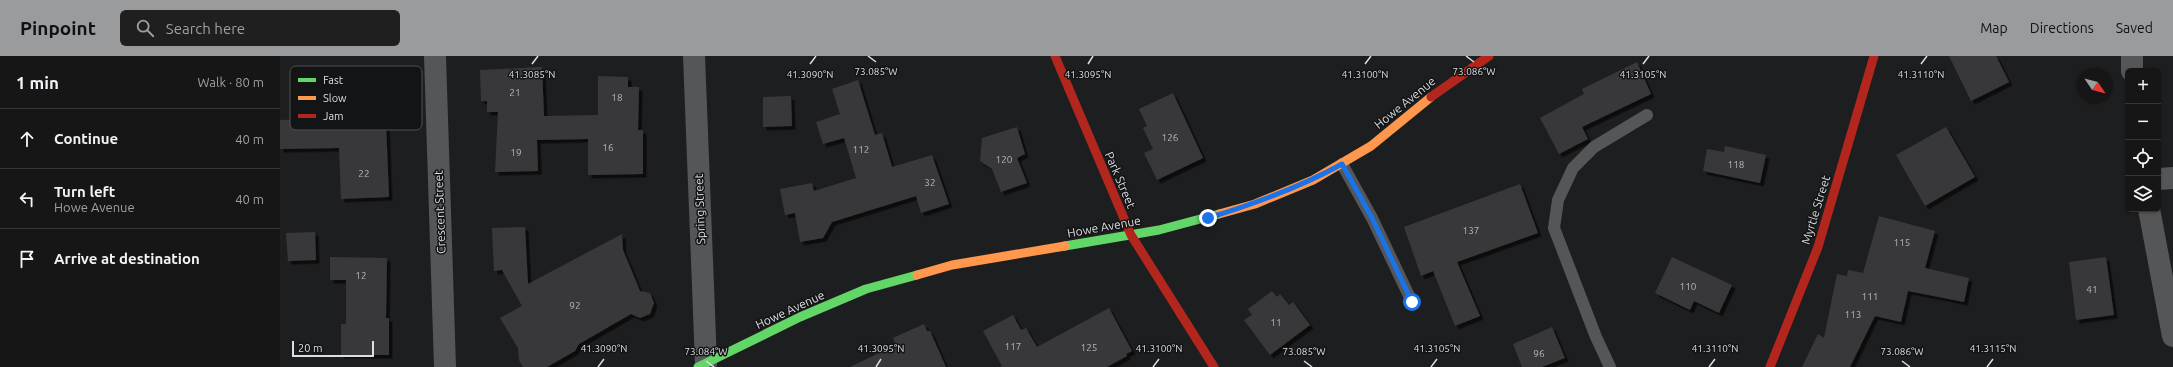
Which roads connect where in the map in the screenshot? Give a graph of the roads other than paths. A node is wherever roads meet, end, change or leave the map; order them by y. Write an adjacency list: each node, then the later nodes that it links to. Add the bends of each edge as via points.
1 (436, 56): 17 (street, Crescent Street)
2 (694, 56): 16 (street, Spring Street)
3 (1055, 56): 13 (main road, Park Street)
4 (1489, 56): 9 (main road, Howe Avenue, via 1422,103 1371,146)
5 (1874, 56): 20 (main road, Myrtle Street, via 1818,247)
6 (2132, 56): 7 (street)
7 (2132, 68)
8 (1647, 115): 19 (lane, via 1594,147 1573,168 1558,200 1554,228)
9 (1342, 164): 13 (main road, Howe Avenue, via 1313,180 1255,204 1201,220); 14 (lane, via 1372,218)
10 (2173, 178): 11 (street)
11 (2161, 179)
12 (2150, 212): 15 (street)
13 (1131, 235): 16 (main road, Howe Avenue, via 952,265 866,289 800,317); 18 (main road, Park Street)
14 (1412, 302)
15 (2173, 336)
16 (702, 365)
17 (445, 367)
18 (1214, 367)
19 (1610, 367)
20 (1770, 367)

